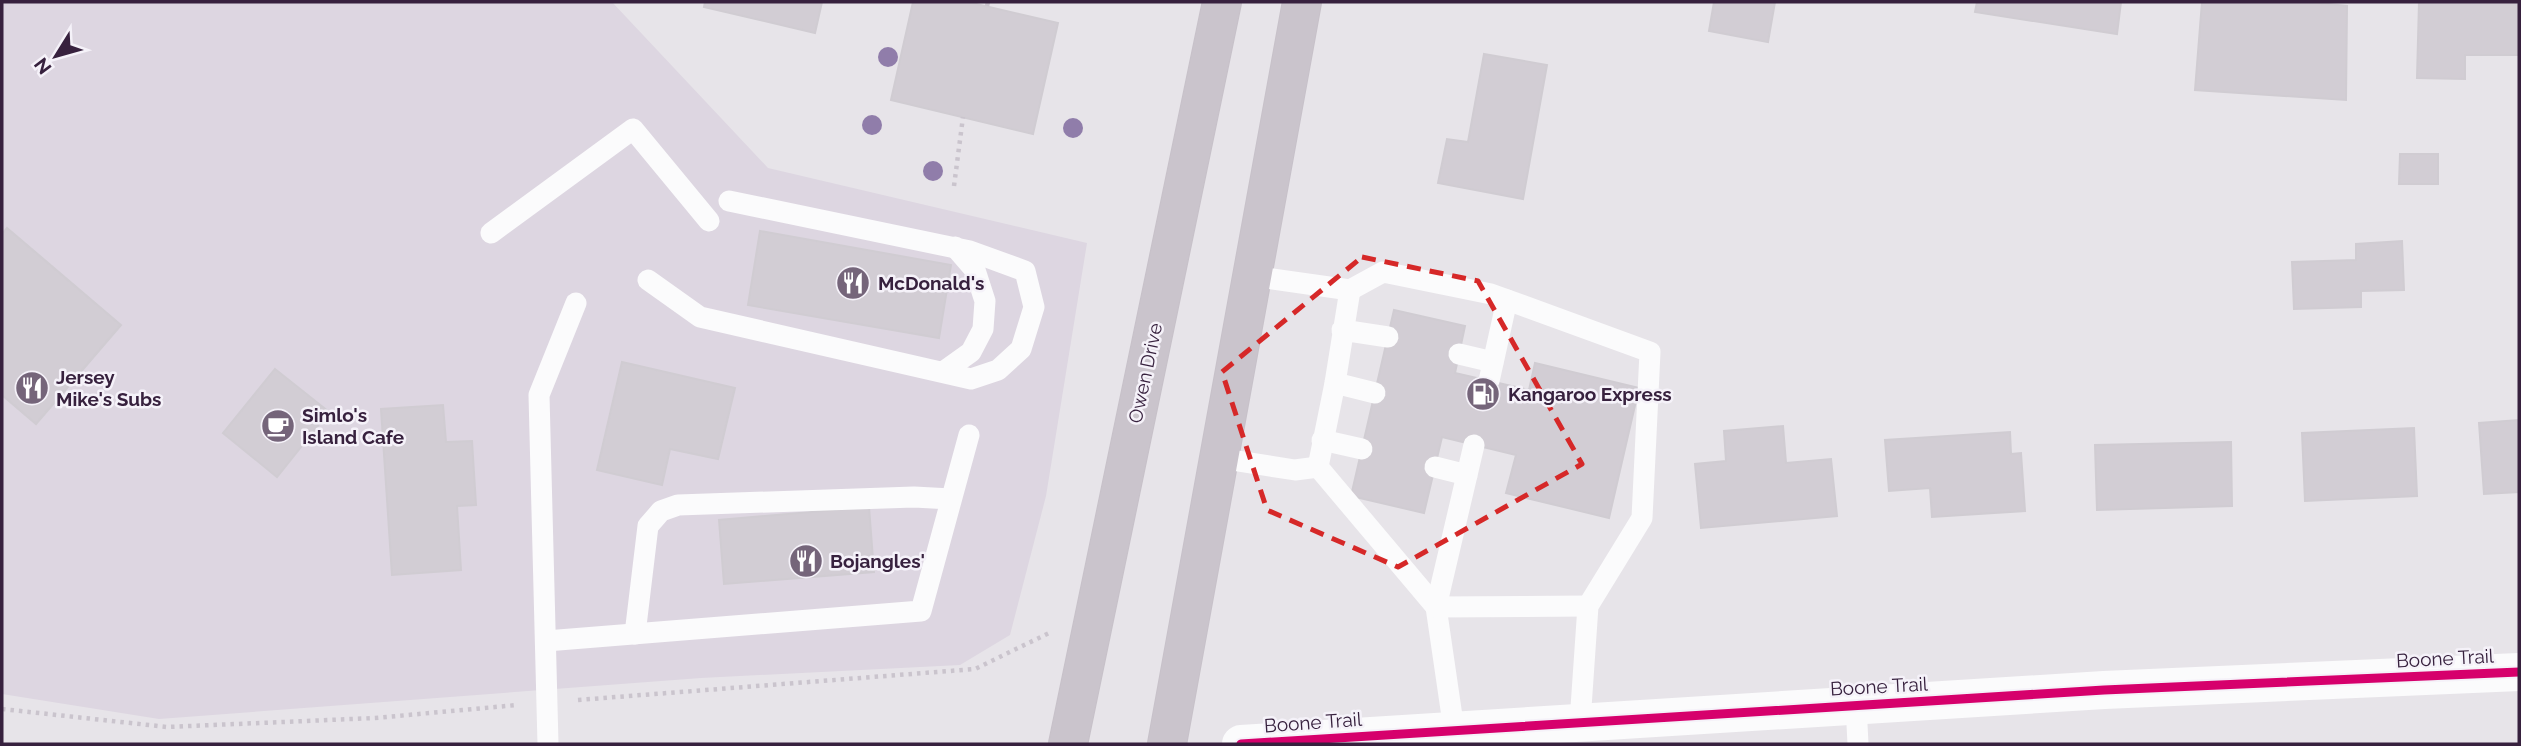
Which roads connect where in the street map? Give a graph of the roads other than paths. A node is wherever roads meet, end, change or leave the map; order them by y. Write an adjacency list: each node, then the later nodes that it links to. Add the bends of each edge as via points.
1 (1222, 2): 36 (highway, Owen Drive)
2 (1301, 2): 7 (highway)
3 (729, 201): 6 (lane)
4 (709, 221): 5 (lane, via 633,129)
5 (491, 233)
6 (955, 247): 15 (lane, via 975,270 985,301 983,329 971,352); 15 (lane, via 1025,271 1034,307 1021,349 998,370 971,379)
7 (1252, 276): 9 (lane); 22 (highway)
8 (648, 280): 15 (lane, via 700,317)
9 (1350, 290): 10 (lane, via 1383,272); 12 (lane)
10 (1507, 300): 14 (lane, via 1491,372); 27 (lane, via 1650,352 1642,518)
11 (576, 303): 30 (lane, via 539,395)
12 (1342, 330): 13 (lane); 16 (lane)
13 (1388, 337)
14 (1459, 354)
15 (943, 372)
16 (1335, 383): 17 (lane); 19 (lane)
17 (1375, 393)
18 (969, 435): 26 (lane)
19 (1322, 440): 21 (lane); 23 (lane)
20 (1474, 445): 25 (lane)
21 (1362, 449)
22 (1219, 458): 23 (lane, via 1295,470); 37 (highway)
23 (1318, 467): 28 (lane)
24 (1435, 467): 25 (lane)
25 (1467, 475): 28 (lane)
26 (951, 499): 29 (lane, via 921,611); 29 (lane, via 678,505 661,511 648,526)
27 (1588, 606): 28 (lane); 33 (lane)
28 (1436, 607): 34 (lane)
29 (635, 634): 30 (lane)
30 (545, 641): 35 (lane)
31 (2519, 672): 32 (street, Boone Trail)
32 (1856, 705): 33 (street, Boone Trail); 39 (lane)
33 (1580, 722): 34 (street, Boone Trail)
34 (1454, 730): 38 (street, Boone Trail)
35 (548, 744)
36 (1068, 744)
37 (1167, 744)
38 (1241, 744)
39 (1858, 744)

